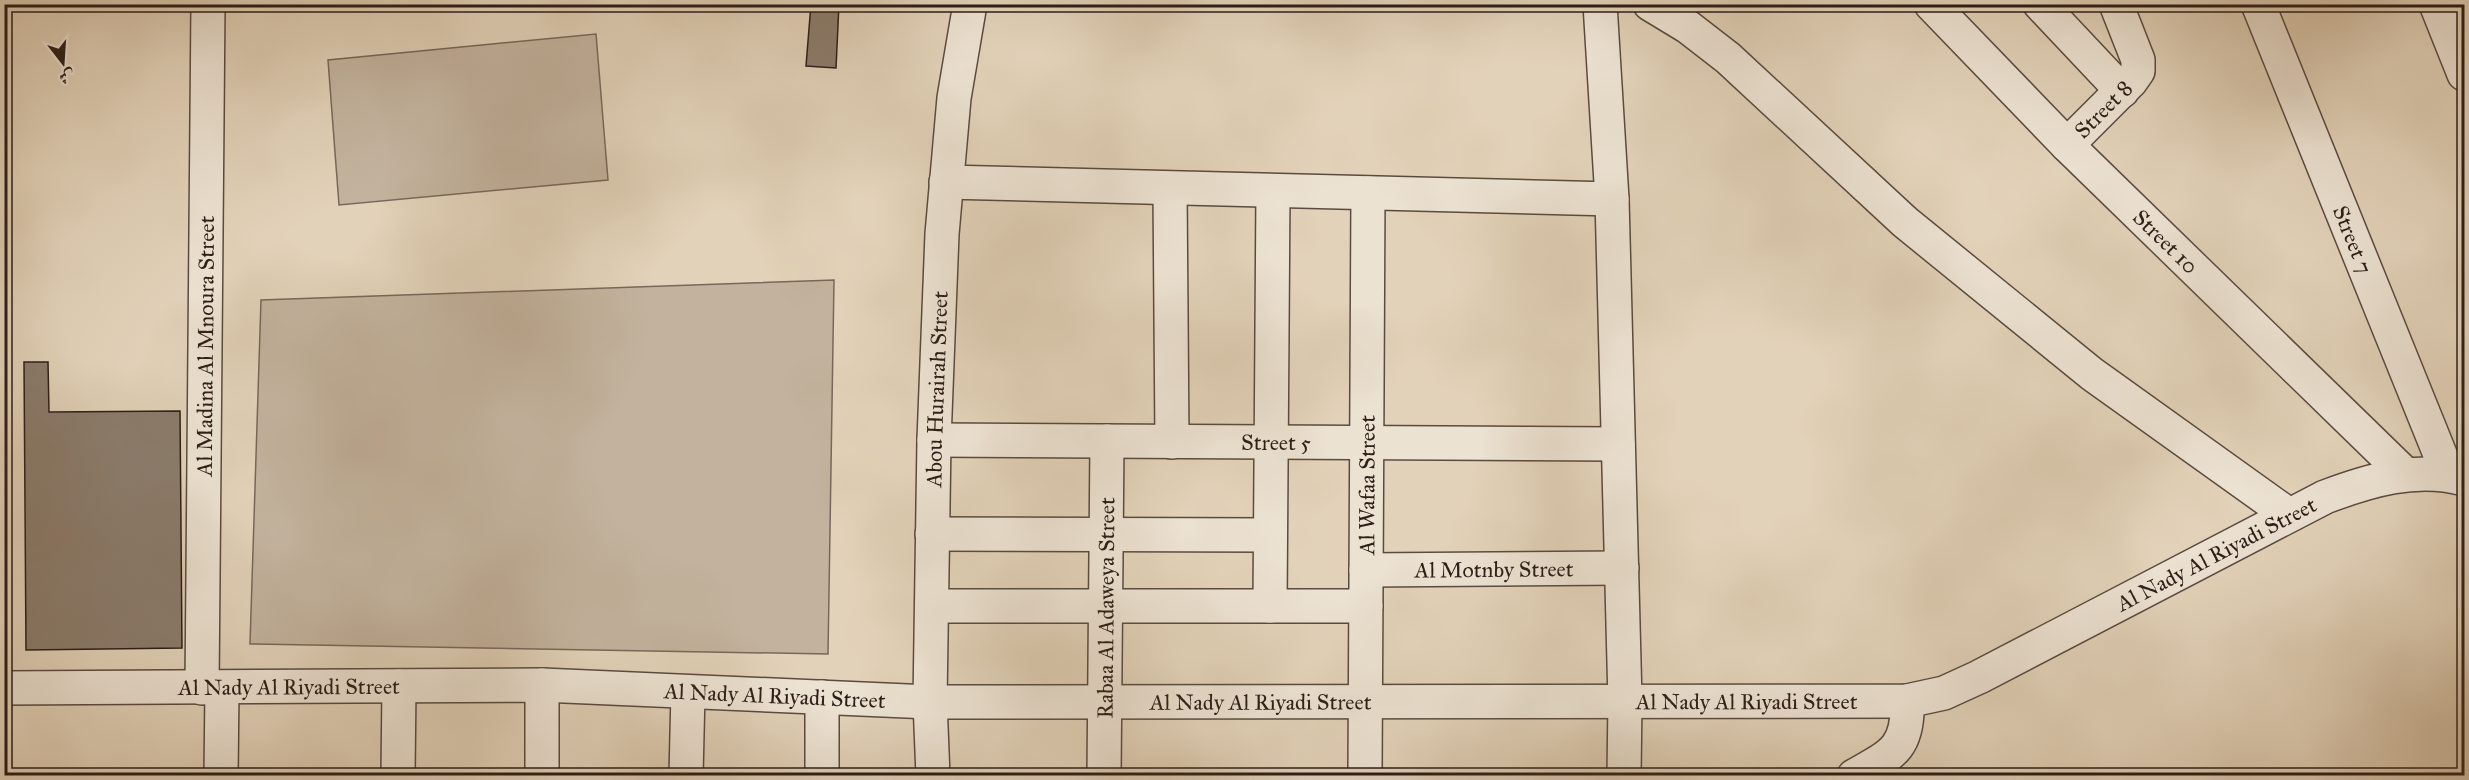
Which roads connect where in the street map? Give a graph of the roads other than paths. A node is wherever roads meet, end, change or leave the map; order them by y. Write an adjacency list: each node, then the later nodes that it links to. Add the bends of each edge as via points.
1 (208, 4): 39 (street, Al Madina Al Mnoura Street)
2 (970, 4): 13 (street, Abou Hurairah Street, via 954,98)
3 (1600, 4): 17 (street)
4 (1650, 4): 26 (street, via 1728,58 1905,222 2092,374)
5 (1931, 4): 12 (street, Street 10)
6 (2040, 4): 11 (street)
7 (2116, 4): 11 (street, Street 8, via 2139,60 2138,71)
8 (2258, 4): 25 (street, Street 7)
9 (2436, 4): 10 (street)
10 (2464, 74)
11 (2121, 91): 12 (street, Street 8)
12 (2067, 145): 24 (street, Street 10)
13 (946, 182): 14 (street); 18 (street, Abou Hurairah Street)
14 (1170, 189): 15 (street); 20 (street)
15 (1273, 191): 16 (street); 21 (street)
16 (1368, 193): 17 (street); 22 (street, Al Wafaa Street)
17 (1612, 199): 23 (street)
18 (934, 441): 19 (street, Street 5); 27 (street, Abou Hurairah Street)
19 (1107, 441): 20 (street, Street 5); 28 (street, Rabaa Al Adaweya Street)
20 (1172, 442): 21 (street, Street 5)
21 (1271, 442): 22 (street, Street 5); 29 (street)
22 (1367, 443): 23 (street, Street 5); 31 (street, Al Wafaa Street)
23 (1618, 444): 30 (street)
24 (2405, 474): 25 (street, Al Nady Al Riyadi Street); 26 (street, Al Nady Al Riyadi Street, via 2364,482)
25 (2456, 476)
26 (2289, 515): 43 (street, Al Nady Al Riyadi Street, via 1978,677 1944,693)
27 (933, 534): 28 (street); 32 (street, Abou Hurairah Street)
28 (1106, 534): 29 (street); 33 (street, Rabaa Al Adaweya Street)
29 (1270, 535): 34 (street)
30 (1622, 568): 31 (street, Al Motnby Street); 42 (street)
31 (1366, 570): 35 (street, Al Wafaa Street)
32 (932, 606): 33 (street); 44 (street, Abou Hurairah Street)
33 (1105, 606): 34 (street); 45 (street, Rabaa Al Adaweya Street)
34 (1270, 606): 35 (street)
35 (1366, 606): 46 (street, Al Wafaa Street)
36 (399, 686): 37 (street, Al Nady Al Riyadi Street); 39 (street, Al Nady Al Riyadi Street); 48 (street)
37 (542, 686): 40 (street, Al Nady Al Riyadi Street); 49 (street)
38 (4, 688): 39 (street, Al Nady Al Riyadi Street)
39 (212, 688): 47 (street, Al Madina Al Mnoura Street)
40 (688, 692): 41 (street, Al Nady Al Riyadi Street); 50 (street)
41 (822, 698): 44 (street, Al Nady Al Riyadi Street); 51 (street)
42 (1625, 701): 43 (street, Al Nady Al Riyadi Street); 46 (street, Al Nady Al Riyadi Street); 55 (street)
43 (1907, 701): 56 (street, via 1908,722 1901,741 1888,758)
44 (930, 702): 45 (street, Al Nady Al Riyadi Street); 52 (street, Abou Hurairah Street)
45 (1104, 702): 46 (street, Al Nady Al Riyadi Street); 53 (street, Rabaa Al Adaweya Street)
46 (1365, 702): 54 (street, Al Wafaa Street)
47 (221, 776)
48 (398, 776)
49 (542, 776)
50 (686, 776)
51 (822, 776)
52 (933, 776)
53 (1104, 776)
54 (1365, 776)
55 (1624, 776)
56 (1854, 776)

